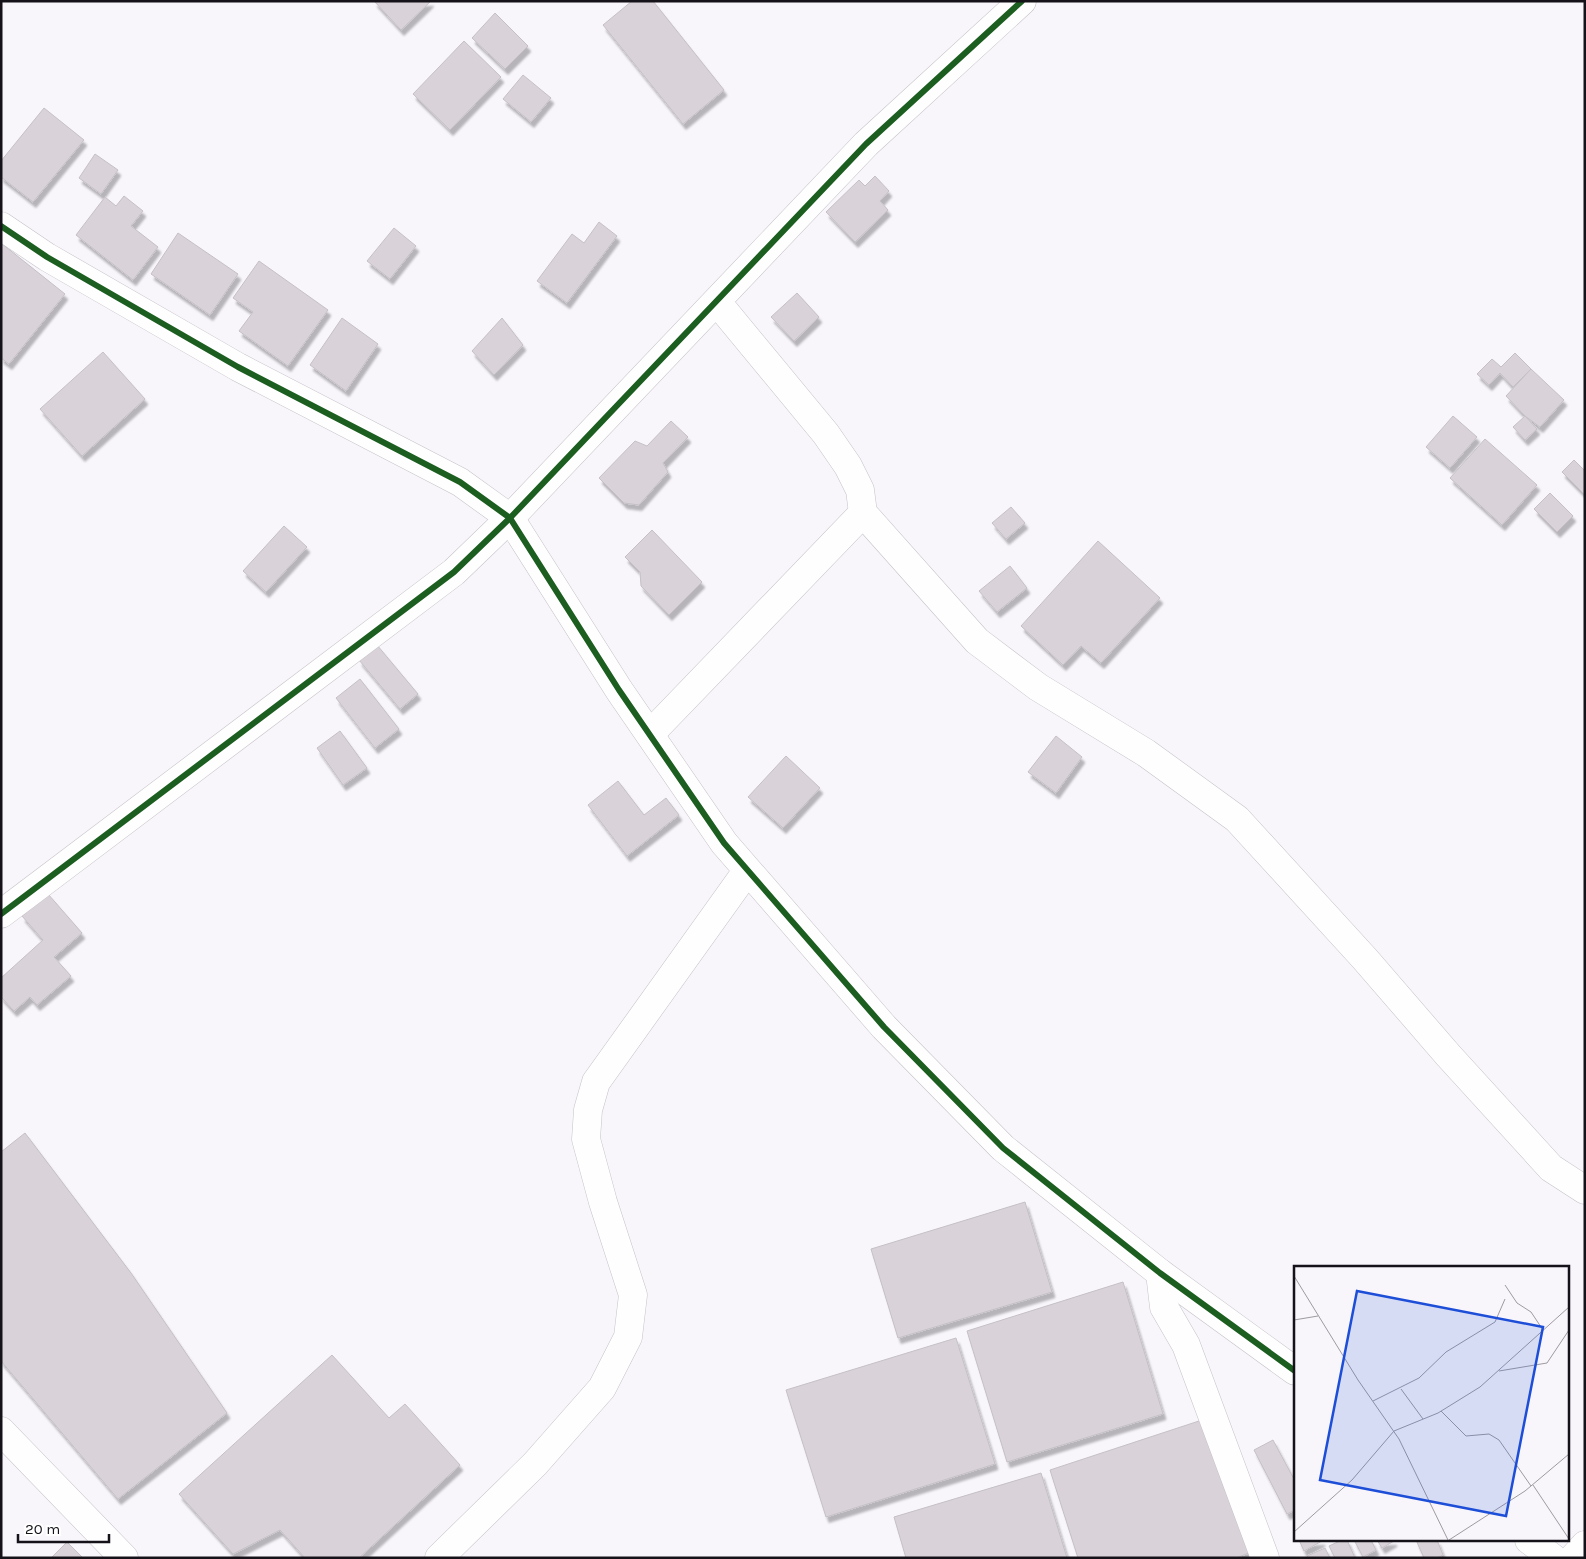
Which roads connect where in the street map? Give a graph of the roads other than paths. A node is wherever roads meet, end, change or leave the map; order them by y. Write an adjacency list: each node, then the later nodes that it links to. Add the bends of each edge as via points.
1 (1022, 1): 3 (street, via 866,144)
2 (1, 226): 5 (street, via 47,257 238,367 460,482)
3 (717, 302): 4 (street, via 826,434 860,490); 5 (street)
4 (863, 513): 6 (street); 9 (street, via 977,641 1038,687 1146,753 1237,819 1550,1168)
5 (510, 518): 6 (street, via 619,690); 8 (street, via 454,572)
6 (651, 734): 7 (street, via 724,844)
7 (746, 871): 10 (street, via 884,1026 1003,1148); 16 (street, via 596,1082 588,1110 586,1139 633,1295 628,1337 602,1388 536,1464)
8 (1, 914)
9 (1585, 1190)
10 (1160, 1273): 11 (street); 17 (street, via 1164,1307 1186,1345)
11 (1294, 1369)
12 (1, 1431): 15 (street)
13 (1532, 1542): 18 (street)
14 (1585, 1545): 19 (street)
15 (124, 1558)
16 (439, 1558)
17 (1264, 1558)
18 (1553, 1558)
19 (1572, 1558)

